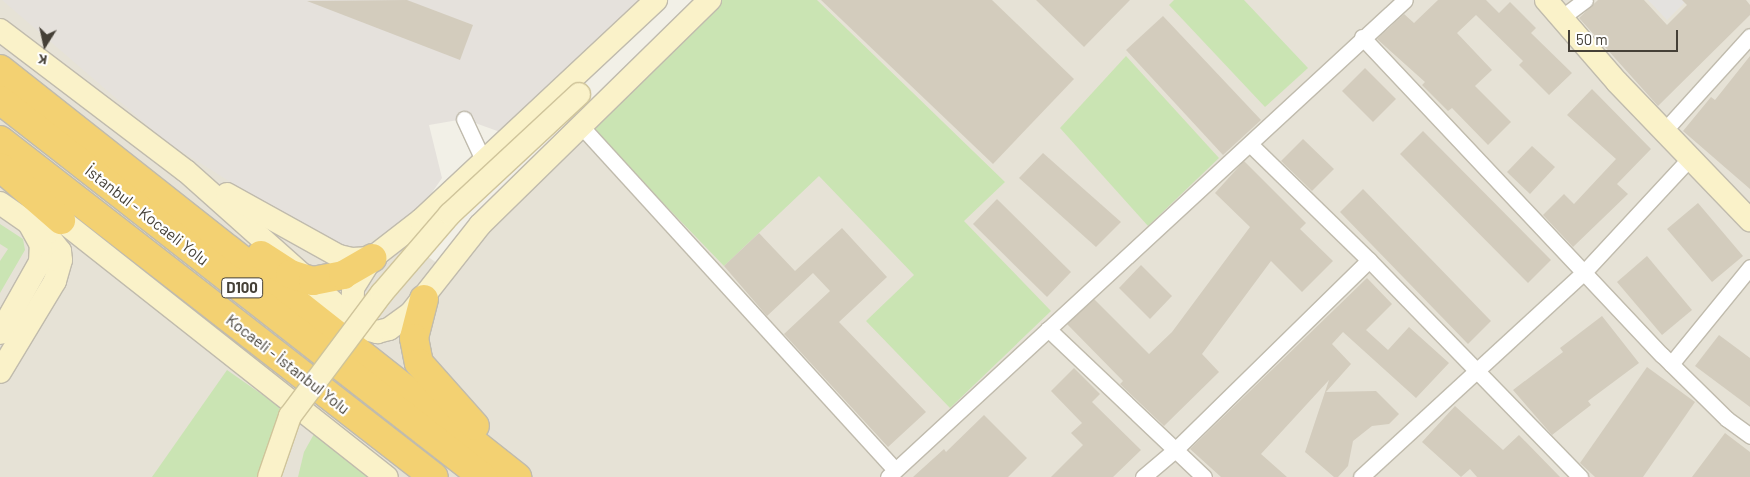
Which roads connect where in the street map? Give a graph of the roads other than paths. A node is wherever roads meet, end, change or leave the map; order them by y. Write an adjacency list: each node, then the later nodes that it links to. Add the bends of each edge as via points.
1 (656, 0): 21 (main road)
2 (675, 0): 13 (main road)
3 (693, 0): 13 (main road)
4 (710, 0): 16 (main road)
5 (1405, 0): 11 (street)
6 (1546, 0): 8 (main road)
7 (1585, 0): 8 (street)
8 (1561, 18): 17 (main road)
9 (0, 30): 24 (main road)
10 (1750, 36): 17 (street)
11 (1362, 38): 19 (street); 33 (street)
12 (0, 69): 22 (highway)
13 (583, 98): 45 (main road, bridge, via 450,214 382,294 290,416); 46 (main road, via 466,216 382,314 343,364 298,432 289,450)
14 (0, 100): 49 (highway, İstanbul - Kocaeli Yolu / D100)
15 (464, 119): 21 (street)
16 (582, 127): 35 (main road, via 480,225 451,257); 44 (street)
17 (1664, 131): 20 (main road)
18 (0, 140): 48 (highway, Kocaeli - İstanbul Yolu / D100)
19 (1250, 144): 31 (street); 37 (street)
20 (1690, 158): 28 (main road); 33 (street)
21 (484, 162): 30 (main road, via 421,220)
22 (122, 164): 34 (highway, via 211,220 275,266); 50 (highway)
23 (0, 167): 27 (highway)
24 (186, 171): 30 (main road, via 339,256); 34 (main road)
25 (0, 180): 27 (highway)
26 (0, 202): 29 (main road)
27 (61, 220): 47 (main road)
28 (1750, 220)
29 (28, 222): 38 (main road, via 41,245 40,262); 41 (main road, via 55,243 60,251 60,266 55,281)
30 (372, 258): 34 (highway, via 343,275); 36 (main road, via 353,288)
31 (1370, 260): 40 (street); 43 (street)
32 (1750, 267): 39 (street)
33 (1585, 271): 39 (street); 40 (street)
34 (313, 281): 36 (main road)
35 (424, 299): 36 (main road, via 390,329 377,332); 51 (highway, via 414,338 419,363)
36 (357, 323)
37 (1048, 329): 43 (street); 44 (street)
38 (0, 333)
39 (1671, 364): 42 (street, via 1727,419)
40 (1476, 370): 54 (street); 55 (street)
41 (0, 372)
42 (1750, 436)
43 (1176, 449): 52 (street); 53 (street)
44 (892, 474)
45 (269, 477)
46 (283, 477)
47 (387, 477)
48 (434, 477)
49 (483, 477)
50 (517, 477)
51 (525, 477)
52 (1143, 477)
53 (1204, 477)
54 (1361, 477)
55 (1580, 477)

